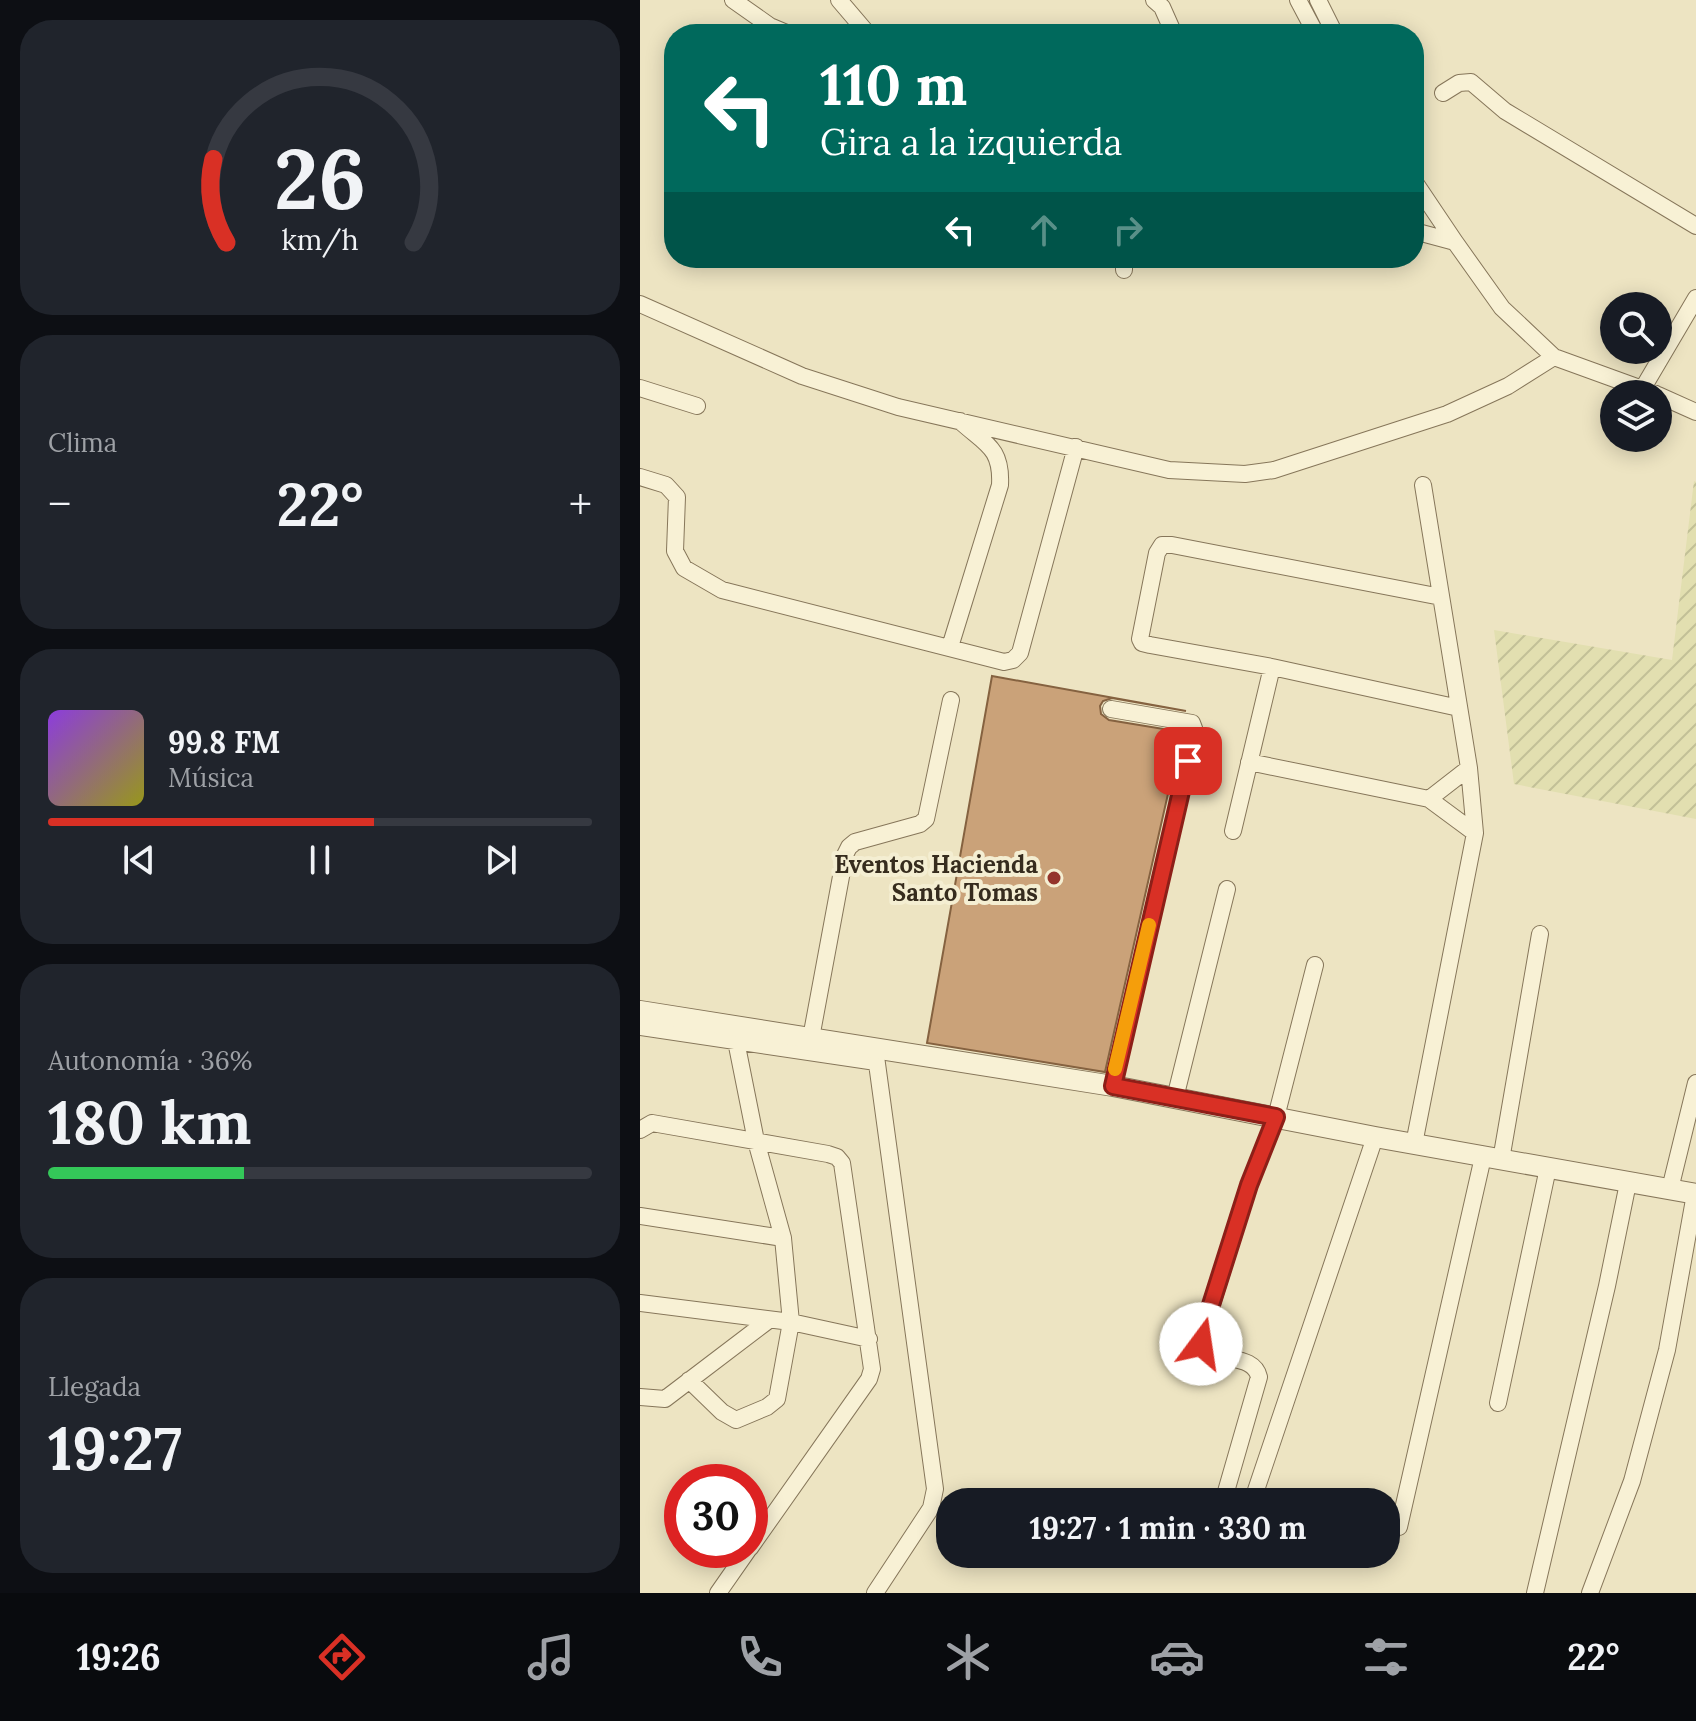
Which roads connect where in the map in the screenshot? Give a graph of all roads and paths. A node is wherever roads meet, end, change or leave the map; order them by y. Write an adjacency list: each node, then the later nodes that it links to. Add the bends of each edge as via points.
1 (733, 0): 6 (street)
2 (839, 0): 7 (street)
3 (1154, 0): 8 (street)
4 (1298, 0): 9 (street)
5 (1318, 0): 10 (street)
6 (767, 24)
7 (859, 24)
8 (1170, 24)
9 (1311, 24)
10 (1330, 24)
11 (1443, 93): 13 (street, via 1471,82 1505,111)
12 (1424, 196): 15 (street)
13 (1696, 226)
14 (1424, 234): 15 (street)
15 (1455, 242): 18 (street, via 1502,308)
16 (1696, 298): 20 (street)
17 (640, 304): 25 (street, via 802,376)
18 (1554, 357): 19 (street); 26 (street, via 1447,414 1274,470 1169,470)
19 (1618, 380)
20 (1658, 380)
21 (640, 388): 23 (street)
22 (1672, 401): 24 (street)
23 (697, 406)
24 (1696, 412)
25 (959, 421): 26 (street); 30 (street, via 990,447 1001,469)
26 (1076, 447): 30 (street, via 1020,653 1004,662)
27 (640, 477): 30 (street, via 666,485 677,497 675,551 684,568 722,590)
28 (1423, 485): 29 (street)
29 (1441, 597): 31 (street, via 1162,545 1142,643); 33 (street)
30 (950, 647)
31 (1272, 667): 33 (street); 35 (street)
32 (951, 700): 46 (street, via 926,819 855,842 845,855)
33 (1459, 708): 36 (street)
34 (1111, 709): 49 (street, via 1192,723 1195,731)
35 (1249, 762): 37 (street); 38 (street)
36 (1469, 768): 37 (street); 39 (street)
37 (1429, 799): 39 (street)
38 (1233, 831)
39 (1475, 833): 55 (street)
40 (1227, 889): 50 (street)
41 (1540, 934): 56 (street)
42 (1315, 965): 51 (street)
43 (640, 1011): 45 (street)
44 (640, 1027): 45 (street)
45 (734, 1033): 46 (street); 47 (street); 54 (street)
46 (811, 1038): 47 (street)
47 (875, 1055): 49 (street); 76 (street, via 935,1489 931,1508)
48 (1696, 1083): 59 (street)
49 (1113, 1086): 50 (street)
50 (1175, 1098): 51 (street)
51 (1276, 1117): 53 (street); 70 (street, via 1201,1339 1210,1352 1258,1370 1259,1384)
52 (640, 1130): 54 (street, via 652,1123)
53 (1375, 1137): 55 (street); 71 (street)
54 (756, 1141): 62 (street); 66 (street, via 828,1154 842,1163)
55 (1414, 1144): 56 (street)
56 (1492, 1158): 57 (street); 73 (street)
57 (1548, 1168): 58 (street); 69 (street)
58 (1628, 1183): 59 (street); 77 (street)
59 (1670, 1189): 60 (street)
60 (1696, 1194): 78 (street, via 1667,1350 1632,1481)
61 (640, 1216): 62 (street)
62 (783, 1238): 65 (street)
63 (640, 1303): 64 (street)
64 (769, 1320): 65 (street); 67 (street)
65 (791, 1322): 66 (street); 67 (street, via 777,1399 767,1407 736,1420)
66 (869, 1339): 72 (street, via 869,1379)
67 (689, 1380): 68 (street, via 665,1399)
68 (640, 1397)
69 (1498, 1403)
70 (1227, 1488)
71 (1257, 1488)
72 (768, 1522)
73 (1400, 1523)
74 (736, 1568): 75 (street)
75 (718, 1593)
76 (875, 1593)
77 (1535, 1593)
78 (1590, 1593)

